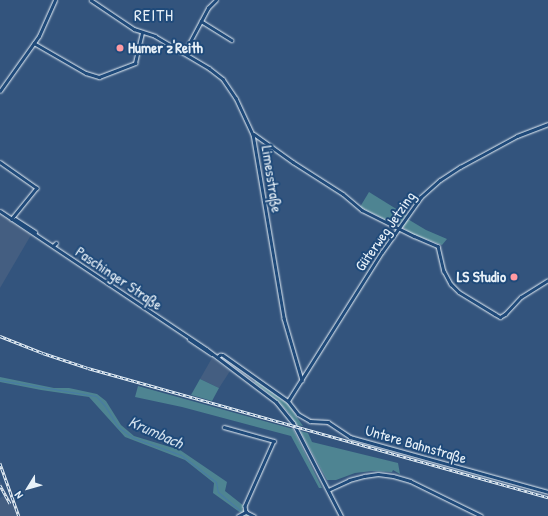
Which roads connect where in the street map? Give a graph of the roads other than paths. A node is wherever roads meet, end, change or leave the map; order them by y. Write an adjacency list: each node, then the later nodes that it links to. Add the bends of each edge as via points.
1 (56, 0): 7 (street)
2 (91, 0): 5 (street, Limesstraße)
3 (216, 0): 4 (street)
4 (201, 21): 6 (street); 8 (street)
5 (142, 33): 7 (street, via 135,63 99,77 86,74); 8 (street, Limesstraße, via 155,36)
6 (231, 40)
7 (34, 43): 9 (street)
8 (184, 53): 11 (street, Limesstraße, via 218,74 226,83)
9 (0, 91)
10 (548, 124): 15 (street, Güterweg Jetzing, via 518,136 447,175 421,197)
11 (253, 134): 15 (street, via 343,194 362,210); 18 (street, Limesstraße, via 284,318)
12 (0, 162): 14 (street, via 37,187)
13 (0, 210): 14 (street, Paschinger Straße)
14 (13, 219): 17 (street, Paschinger Straße, via 55,245)
15 (398, 228): 16 (street, via 438,246 450,284 458,292 500,317 526,293); 18 (street, Güterweg Jetzing)
16 (547, 281)
17 (216, 357): 19 (street, Untere Bahnstraße, via 223,355); 21 (street, Paschinger Straße, via 270,397 285,412)
18 (302, 380): 19 (street, Güterweg Jetzing)
19 (288, 401): 22 (street, Untere Bahnstraße, via 304,418 315,423 331,423 347,436)
20 (224, 427): 23 (street, via 274,441 245,506)
21 (328, 490): 26 (street, Paschinger Straße); 27 (street, via 364,476 393,476 410,481)
22 (548, 492)
23 (246, 512): 24 (street); 25 (street)
24 (238, 516)
25 (254, 516)
26 (341, 516)
27 (481, 516)

